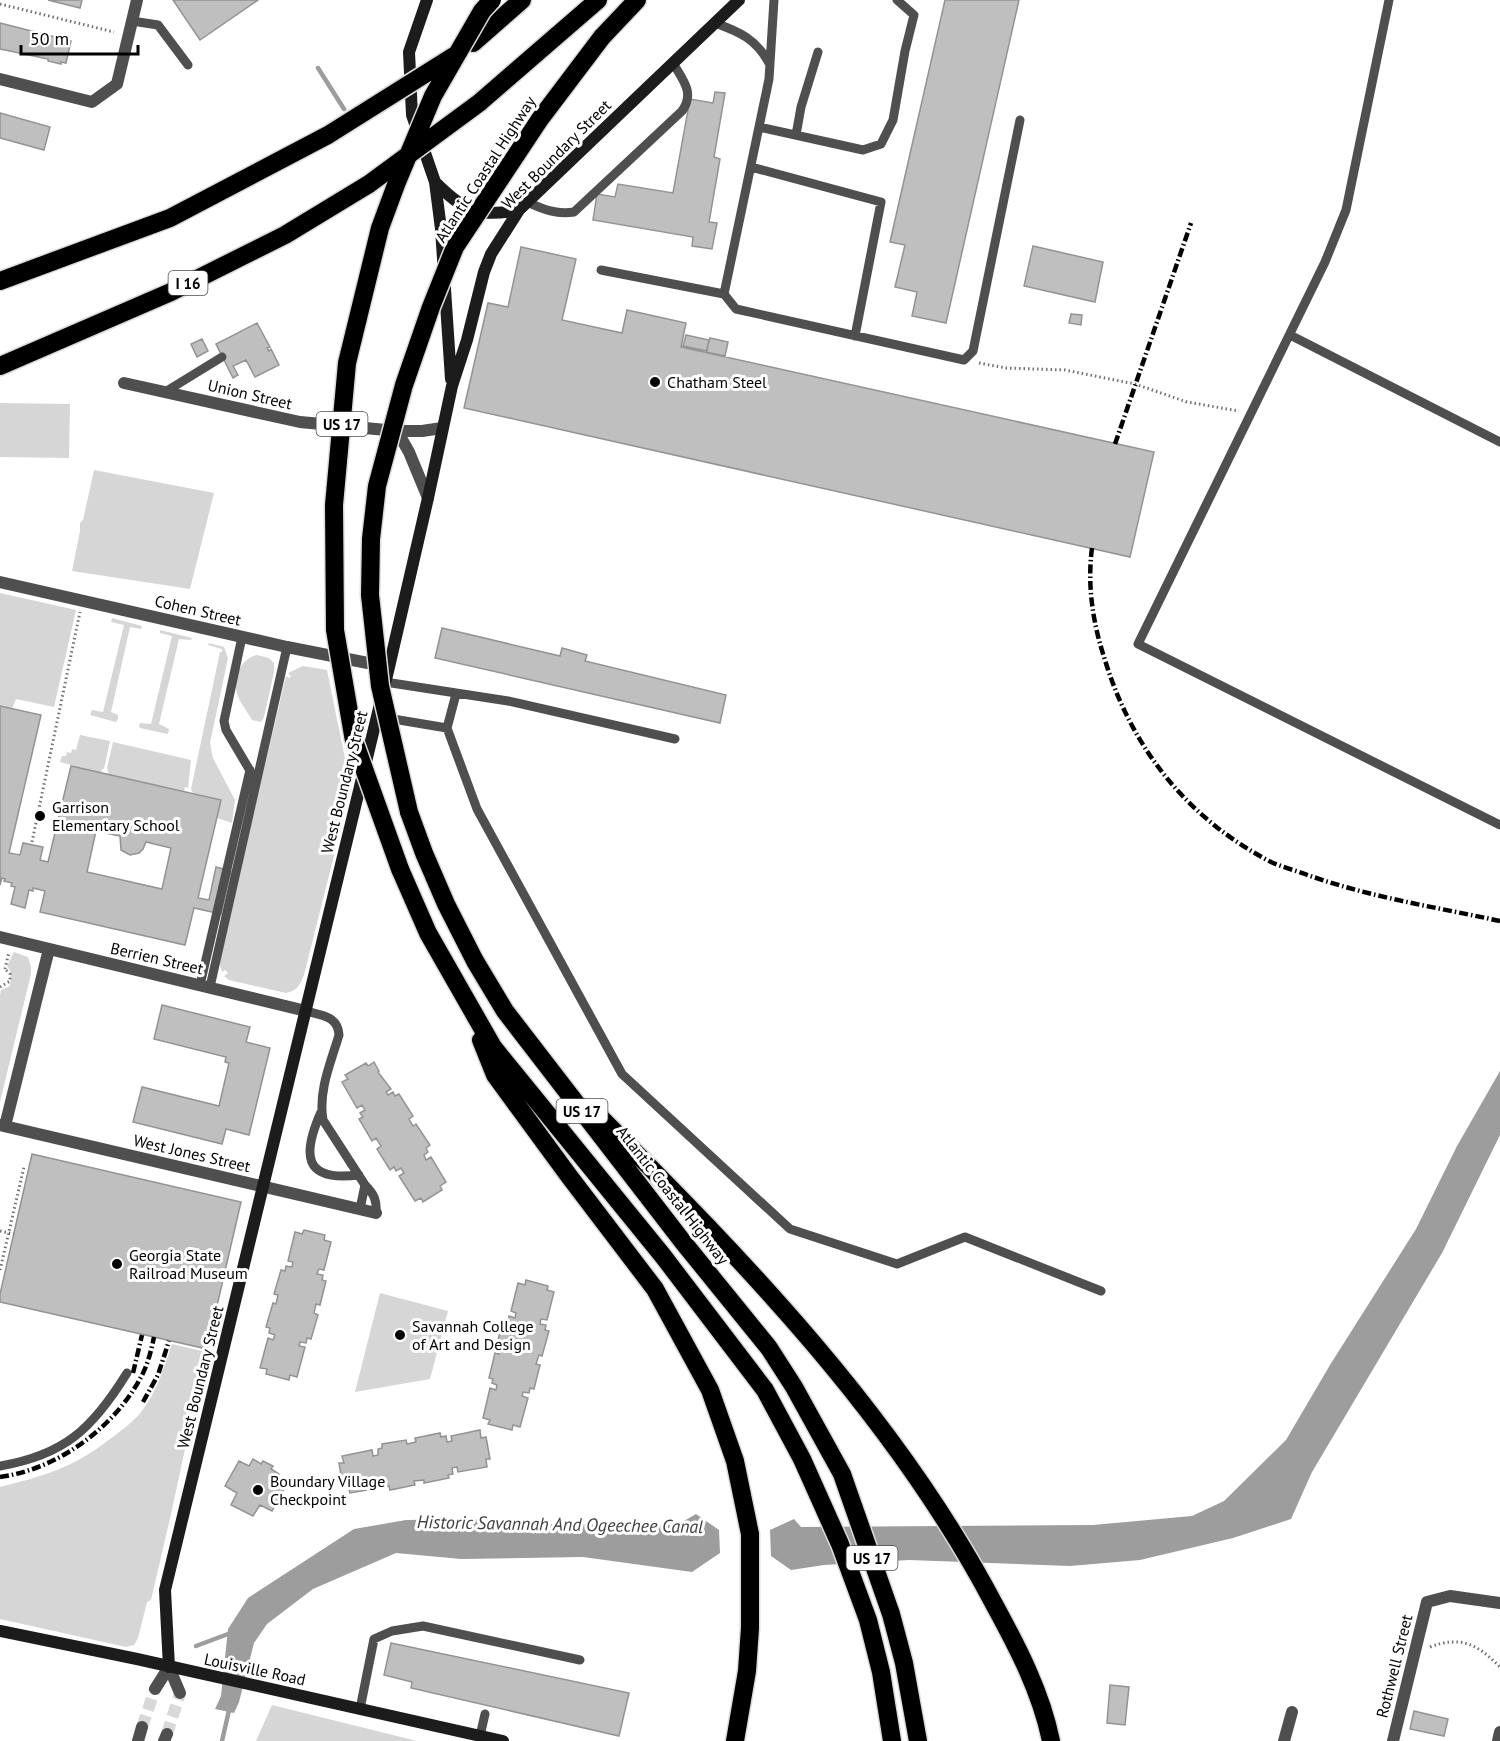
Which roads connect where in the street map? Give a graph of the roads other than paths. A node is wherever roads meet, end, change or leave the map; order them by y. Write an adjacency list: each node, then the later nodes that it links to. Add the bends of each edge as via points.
1 (137, 0): 11 (street)
2 (427, 0): 22 (main road, via 409,52 412,115)
3 (492, 0): 53 (highway, US 17, bridge, via 433,96 380,228 347,363 334,505 335,630 354,741 399,868 428,933)
4 (522, 0): 25 (highway, bridge, via 473,43 328,135 170,218)
5 (598, 0): 30 (highway, I 16, bridge, via 479,103 369,184 285,235 171,292)
6 (637, 0): 55 (highway, Atlantic Coastal Highway / US 17, bridge, via 602,37 540,119 455,248 404,385 377,486 371,539 370,595 380,686 409,812 475,961 505,1011)
7 (739, 0): 12 (main road, West Boundary Street)
8 (774, 0): 16 (lane)
9 (897, 0): 20 (lane, via 914,15 893,120 881,144 863,150)
10 (1389, 0): 27 (lane, via 1346,210)
11 (132, 21): 15 (lane, via 158,25); 17 (street, via 117,84 92,102)
12 (716, 22): 14 (main road, West Boundary Street); 16 (lane, via 752,41)
13 (818, 52): 20 (lane)
14 (673, 63): 23 (main road, West Boundary Street); 23 (lane, via 688,88 687,104 682,111 574,212 563,214)
15 (188, 65)
16 (771, 65): 19 (lane)
17 (0, 79)
18 (1020, 120): 28 (lane, via 973,351 964,360)
19 (759, 127): 20 (lane); 21 (lane)
20 (796, 135)
21 (751, 167): 26 (lane); 28 (lane, via 881,202)
22 (435, 182): 23 (main road, via 455,202 474,211 497,214); 32 (main road)
23 (523, 206): 32 (main road, West Boundary Street, via 491,254)
24 (601, 270): 26 (lane)
25 (0, 281)
26 (724, 294): 28 (lane, via 736,309)
27 (1290, 335): 36 (lane); 49 (lane, via 1138,644)
28 (855, 336)
29 (222, 357): 33 (lane)
30 (0, 366)
31 (124, 383): 33 (street, Union Street)
32 (452, 386): 34 (main road, West Boundary Street)
33 (165, 392): 35 (street, Union Street, via 300,422)
34 (442, 428): 35 (street, Union Street); 37 (main road, West Boundary Street)
35 (397, 431): 37 (street)
36 (1500, 442)
37 (428, 498): 41 (main road, West Boundary Street)
38 (0, 582): 39 (street, Cohen Street)
39 (242, 637): 40 (street, Cohen Street); 47 (lane, via 224,721)
40 (288, 647): 41 (street, Cohen Street); 48 (lane)
41 (388, 667): 42 (main road, West Boundary Street)
42 (385, 682): 43 (lane); 44 (main road, West Boundary Street)
43 (456, 694): 45 (lane); 46 (lane, via 508,701)
44 (377, 716): 45 (lane); 54 (main road, West Boundary Street)
45 (447, 728): 63 (lane, via 477,809 622,1074 790,1229 897,1264 965,1238)
46 (675, 739)
47 (250, 770): 48 (lane); 52 (lane)
48 (256, 781): 52 (lane)
49 (1500, 825)
50 (0, 937): 51 (street, Berrien Street)
51 (49, 949): 52 (street, Berrien Street); 57 (street)
52 (205, 986): 54 (street, Berrien Street)
53 (458, 986): 80 (highway, via 495,1075 655,1289 710,1390 735,1461 750,1534 747,1671); 81 (highway, US 17, via 493,1047 663,1256 765,1390 807,1470 864,1609 881,1672)
54 (306, 1011): 56 (lane, via 332,1018 339,1026 323,1089); 60 (main road, West Boundary Street)
55 (544, 1061): 82 (highway, Atlantic Coastal Highway / US 17, via 769,1348 842,1474 891,1614); 83 (highway, via 768,1291 902,1457 942,1513 1011,1635 1039,1695)
56 (322, 1112): 58 (lane, via 323,1120); 58 (lane, via 309,1146 312,1166 342,1177)
57 (3, 1125): 60 (street, West Jones Street)
58 (359, 1175): 59 (lane)
59 (366, 1185): 61 (lane); 62 (lane, via 374,1194)
60 (263, 1186): 61 (street, West Jones Street); 69 (main road, West Boundary Street, via 165,1590)
61 (360, 1209): 62 (street, West Jones Street)
62 (376, 1213)
63 (1101, 1291)
64 (127, 1373): 65 (lane, via 108,1404 65,1445 44,1455)
65 (0, 1466)
66 (1500, 1603): 85 (street, Rothwell Street, via 1450,1596 1427,1602)
67 (0, 1631): 69 (main road, Louisville Road)
68 (580, 1660): 72 (lane, via 423,1626 392,1631 374,1639)
69 (169, 1667): 70 (street); 71 (street, West Boundary Street); 72 (main road, Louisville Road)
70 (155, 1689)
71 (180, 1693)
72 (360, 1708): 77 (main road, Louisville Road)
73 (1292, 1713): 84 (street)
74 (485, 1714): 77 (lane)
75 (142, 1727): 78 (street)
76 (1500, 1732): 86 (street)
77 (480, 1736): 79 (main road, Louisville Road)
78 (138, 1741)
79 (503, 1741)
80 (735, 1741)
81 (892, 1741)
82 (918, 1741)
83 (1052, 1741)
84 (1284, 1741)
85 (1393, 1741)
86 (1498, 1741)

